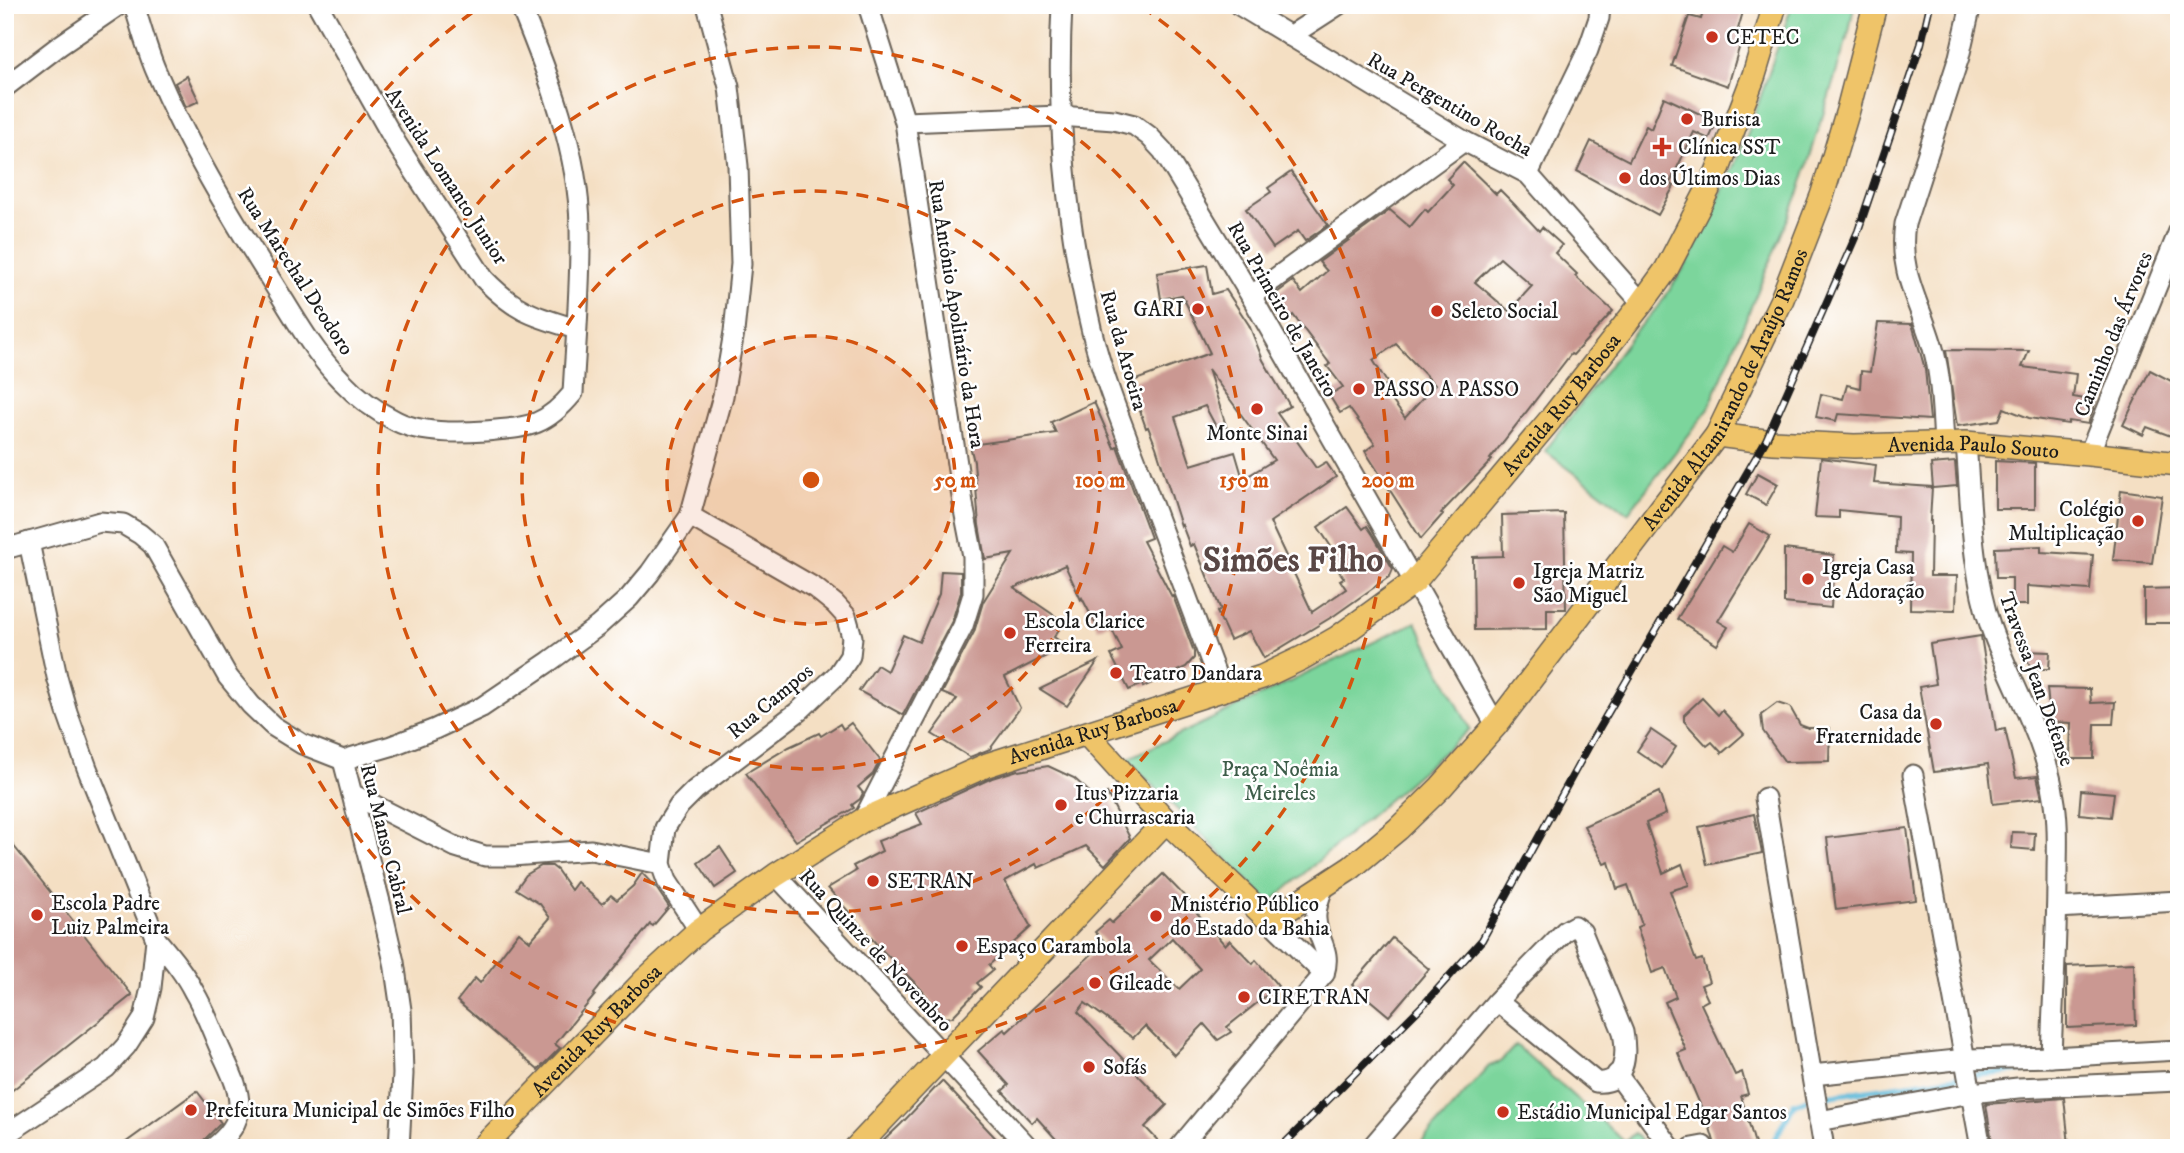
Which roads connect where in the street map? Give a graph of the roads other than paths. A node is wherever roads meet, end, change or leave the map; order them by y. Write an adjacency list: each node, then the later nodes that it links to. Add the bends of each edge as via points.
1 (120, 5): 15 (street)
2 (134, 5): 23 (street, Rua Marechal Deodoro, via 155,69 233,220 301,328 341,380 373,407 399,423 438,432 523,427 544,420 573,393)
3 (318, 5): 23 (street, Avenida Lomanto Junior, via 396,143 484,279 517,308)
4 (520, 5): 23 (street, Rua Marechal Deodoro, via 553,90 572,162 580,225)
5 (707, 5): 28 (street, via 729,87 738,166 741,264 723,396)
6 (868, 5): 17 (street, Rua Antônio Apolinário da Hora)
7 (1062, 5): 16 (street, Rua da Aroeira)
8 (1239, 5): 14 (street, Rua Pergentino Rocha)
9 (1338, 5): 14 (street)
10 (1600, 5): 19 (street, via 1588,50)
11 (1775, 5): 22 (main road, Avenida Ruy Barbosa, via 1717,172 1666,270)
12 (1875, 5): 24 (main road, Avenida Altamirando de Araújo Ramos, via 1822,196 1782,299)
13 (1971, 5): 25 (street, Travessa Jean Defense, via 1902,243)
14 (1290, 36): 18 (street, Rua Pergentino Rocha)
15 (5, 87)
16 (1060, 116): 17 (street, Rua Primeiro de Janeiro); 21 (street, Rua Primeiro de Janeiro, via 1114,120 1134,125 1149,136 1163,151); 32 (street, Rua da Aroeira, via 1076,260 1092,334)
17 (905, 122): 39 (street, Rua Antônio Apolinário da Hora, via 973,556 973,594 963,626)
18 (1464, 141): 19 (street, Rua Pergentino Rocha); 21 (street)
19 (1528, 174): 22 (street, Rua Pergentino Rocha)
20 (2179, 231): 26 (street, Caminho das Árvores)
21 (1251, 296): 31 (street, Rua Primeiro de Janeiro)
22 (1642, 303): 31 (main road, Avenida Ruy Barbosa)
23 (576, 328)
24 (1717, 435): 25 (main road, Avenida Paulo Souto, via 1854,446); 33 (main road, Avenida Altamirando de Araújo Ramos)
25 (1955, 443): 26 (main road, Avenida Paulo Souto); 45 (street, Travessa Jean Defense, via 1979,586 1990,625 2047,765 2054,795)
26 (2089, 454): 27 (main road, Avenida Paulo Souto)
27 (2179, 464)
28 (690, 516): 35 (street, via 629,598 550,661 482,706 435,729); 41 (street, Rua Campos, via 815,588 846,616 852,638 850,656 838,674 680,806 665,828)
29 (29, 542): 30 (street, Rua Manso Cabral); 35 (street, Rua Manso Cabral, via 100,522 123,524 140,534 153,545 228,677 251,705 302,744); 48 (street, via 67,712)
30 (5, 550)
31 (1414, 582): 32 (main road, Avenida Ruy Barbosa, via 1369,617 1302,658); 33 (street, Rua Primeiro de Janeiro)
32 (1222, 691): 34 (main road, Avenida Ruy Barbosa)
33 (1496, 725): 43 (main road, Avenida Altamirando de Araújo Ramos, via 1398,830)
34 (1087, 734): 39 (main road, Avenida Ruy Barbosa, via 988,765); 40 (main road)
35 (343, 760): 37 (street, Rua Manso Cabral)
36 (1913, 775): 54 (street)
37 (352, 794): 41 (street, via 456,847 485,856 591,849); 62 (street, Rua Manso Cabral, via 394,962 401,1010)
38 (1765, 798): 56 (street)
39 (863, 820): 42 (main road, Avenida Ruy Barbosa)
40 (1166, 821): 46 (main road); 52 (main road)
41 (661, 864): 47 (street)
42 (776, 875): 47 (main road, Avenida Ruy Barbosa); 52 (street, Rua Quinze de Novembro)
43 (1324, 886): 46 (main road, Avenida Altamirando de Araújo Ramos); 49 (street, via 1315,919 1328,961)
44 (2179, 901): 45 (street)
45 (2057, 908): 53 (street, Travessa Jean Defense)
46 (1270, 921): 49 (street)
47 (699, 930): 63 (main road, Avenida Ruy Barbosa)
48 (156, 939): 60 (street, via 144,1017 126,1046 106,1068); 61 (street, via 195,993 238,1093 234,1125)
49 (1324, 974): 66 (street)
50 (1497, 1001): 55 (street, via 1596,1082 1607,1082); 55 (street, via 1574,926 1582,932 1623,1032 1625,1063); 67 (street)
51 (2179, 1050): 53 (street)
52 (944, 1055): 64 (main road); 65 (street, Rua Quinze de Novembro)
53 (2051, 1057): 54 (street)
54 (1966, 1059): 56 (street); 58 (street)
55 (1617, 1074): 68 (street)
56 (1812, 1075): 59 (street)
57 (2179, 1081): 58 (street)
58 (1971, 1093): 59 (street); 70 (street)
59 (1819, 1121): 69 (street)
60 (5, 1135)
61 (214, 1148)
62 (400, 1148)
63 (482, 1148)
64 (856, 1148)
65 (1029, 1148)
66 (1179, 1148)
67 (1371, 1148)
68 (1671, 1148)
69 (1824, 1148)
70 (1981, 1148)

